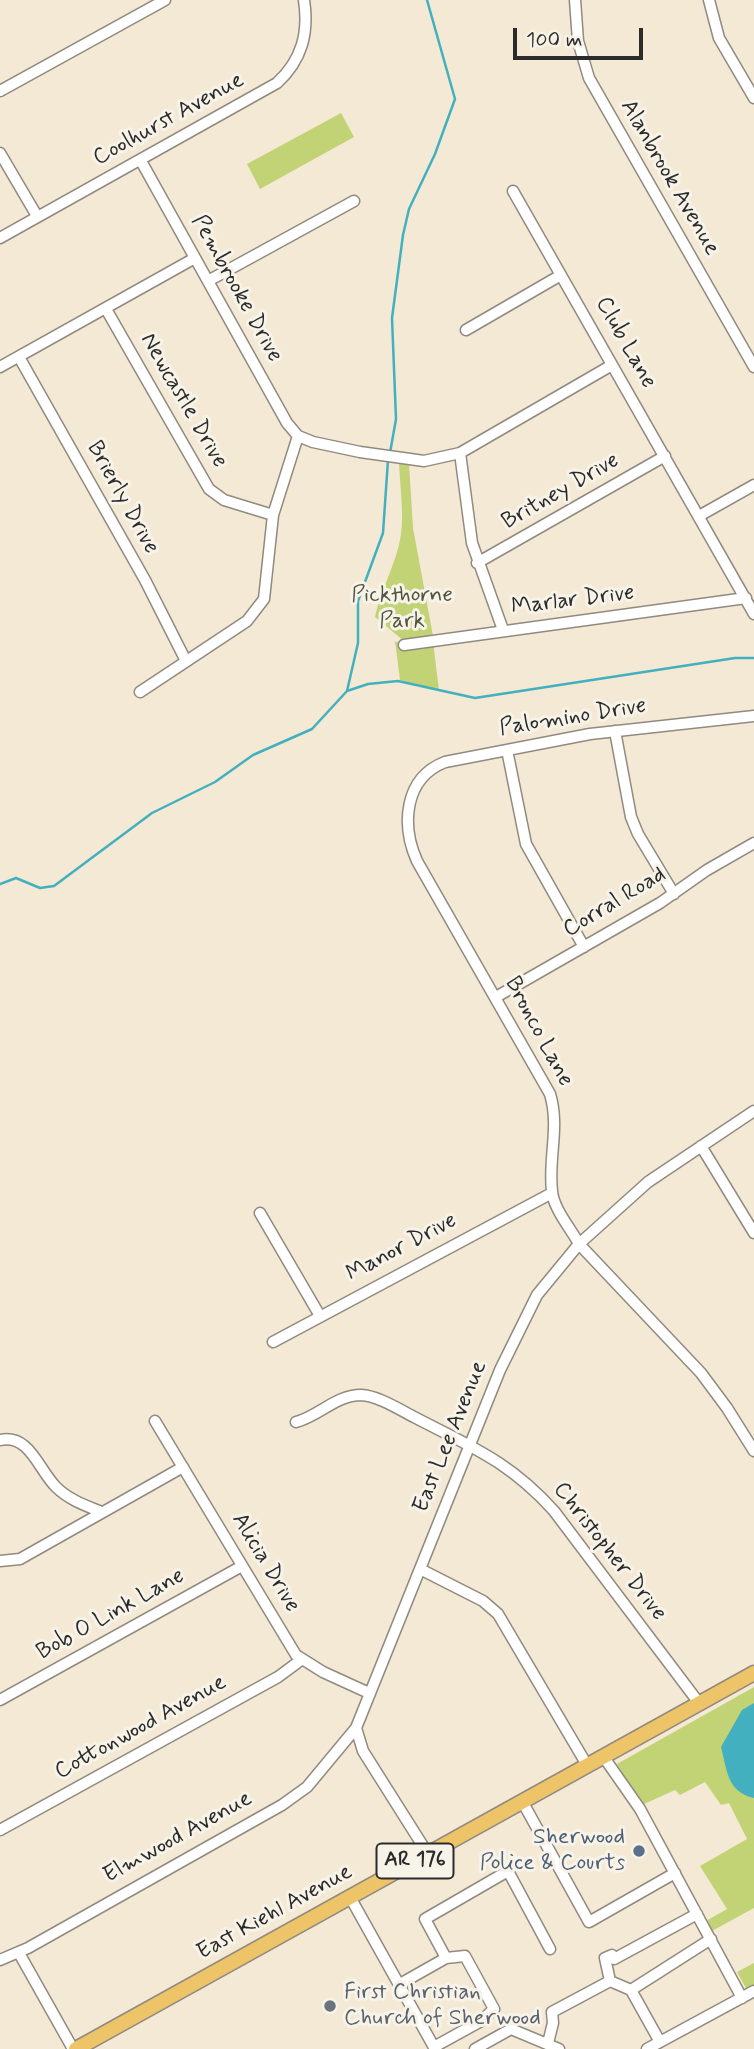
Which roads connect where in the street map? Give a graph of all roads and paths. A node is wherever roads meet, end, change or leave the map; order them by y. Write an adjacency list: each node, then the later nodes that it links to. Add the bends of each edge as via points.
1 (165, 0): 5 (street)
2 (304, 0): 8 (street, Coolhurst Avenue, via 304,40 286,74)
3 (575, 0): 21 (street, Alanbrook Avenue, via 578,41 589,78)
4 (709, 0): 6 (street, via 719,38)
5 (0, 91)
6 (754, 97)
7 (0, 153): 11 (street)
8 (141, 161): 11 (street, Coolhurst Avenue); 13 (street, Pembrooke Drive)
9 (513, 191): 14 (street, Club Lane)
10 (354, 201): 15 (street)
11 (37, 216): 12 (street, Coolhurst Avenue)
12 (0, 237)
13 (195, 258): 15 (street, Pembrooke Drive); 16 (street)
14 (561, 275): 17 (street); 19 (street, Club Lane)
15 (208, 281): 22 (street, Pembrooke Drive)
16 (106, 309): 18 (street); 26 (street, Newcastle Drive, via 209,489 224,500)
17 (466, 330)
18 (19, 357): 20 (street); 33 (street, Brierly Drive)
19 (612, 365): 23 (street); 24 (street, Club Lane)
20 (0, 367)
21 (754, 367)
22 (298, 436): 23 (street, via 329,446 424,461); 26 (street)
23 (460, 453): 28 (street)
24 (665, 456): 27 (street, Club Lane); 28 (street, Britney Drive)
25 (754, 485): 27 (street)
26 (273, 515): 33 (street, via 262,605 247,621)
27 (699, 516): 29 (street, Club Lane)
28 (477, 563): 31 (street)
29 (746, 598): 30 (street, Club Lane); 31 (street, Marlar Drive)
30 (754, 614)
31 (503, 630): 32 (street, Marlar Drive)
32 (404, 645)
33 (186, 661): 34 (street)
34 (140, 692)
35 (754, 716): 36 (street, Palomino Drive)
36 (615, 731): 37 (street, Palomino Drive); 40 (street, via 631,817)
37 (507, 750): 38 (street, Palomino Drive, via 434,766); 41 (street, via 526,844)
38 (413, 791): 42 (street, Bronco Lane, via 408,824 414,853)
39 (754, 843): 40 (street, Corral Road)
40 (674, 894): 41 (street, Corral Road)
41 (584, 947): 42 (street, Corral Road)
42 (496, 997): 45 (street, Bronco Lane, via 554,1107)
43 (754, 1111): 44 (street, East Lee Avenue)
44 (701, 1146): 47 (street); 48 (street, East Lee Avenue, via 648,1182)
45 (552, 1193): 48 (street, Bronco Lane); 49 (street, Manor Drive)
46 (260, 1213): 49 (street)
47 (754, 1233)
48 (579, 1244): 54 (street, East Lee Avenue, via 525,1315); 55 (street, Bronco Lane, via 708,1382)
49 (320, 1316): 50 (street, Manor Drive)
50 (273, 1342)
51 (155, 1421): 56 (street, Alicia Drive)
52 (296, 1422): 54 (street, Christopher Drive, via 338,1400 367,1396)
53 (0, 1440): 57 (street, via 25,1445 56,1487)
54 (470, 1443): 60 (street, East Lee Avenue); 65 (street, Christopher Drive, via 513,1472 545,1502)
55 (754, 1451)
56 (183, 1467): 57 (street); 59 (street, Alicia Drive)
57 (99, 1511): 58 (street, via 20,1559)
58 (0, 1561)
59 (242, 1566): 61 (street, Alicia Drive); 64 (street, Bob O Link Lane)
60 (420, 1569): 63 (street, East Lee Avenue); 68 (street, via 483,1601 498,1614)
61 (301, 1660): 63 (street); 70 (street, Cottonwood Avenue)
62 (754, 1673): 65 (main road, East Kiehl Avenue / AR 176)
63 (369, 1693): 66 (street, East Lee Avenue)
64 (0, 1700)
65 (699, 1703): 67 (main road, East Kiehl Avenue / AR 176)
66 (356, 1728): 71 (street, via 363,1751); 77 (street, Elmwood Avenue, via 307,1787 289,1801)
67 (603, 1756): 68 (main road, East Kiehl Avenue / AR 176); 72 (street)
68 (587, 1765): 69 (main road, East Kiehl Avenue / AR 176)
69 (522, 1801): 71 (main road, East Kiehl Avenue / AR 176); 72 (street, via 589,1922)
70 (0, 1830)
71 (428, 1854): 73 (main road, East Kiehl Avenue / AR 176)
72 (675, 1872): 74 (street)
73 (350, 1897): 81 (street); 87 (main road, East Kiehl Avenue / AR 176)
74 (697, 1914): 75 (street); 80 (street, via 614,1959 612,1955 605,1958)
75 (711, 1939): 82 (street); 84 (street)
76 (550, 1949): 78 (street, via 508,1871 425,1919)
77 (19, 1953): 79 (street, Elmwood Avenue); 87 (street)
78 (446, 1958): 81 (street); 88 (street, via 465,1956 494,2010)
79 (0, 1961)
80 (610, 1981): 82 (street); 86 (street, via 552,2012)
81 (400, 1984): 88 (street)
82 (631, 1990): 85 (street)
83 (754, 1991): 84 (street)
84 (742, 1998): 85 (street)
85 (660, 2042): 91 (street)
86 (548, 2043): 89 (street, via 511,2029); 90 (street)
87 (79, 2048)
88 (435, 2048)
89 (475, 2049)
90 (559, 2049)
91 (648, 2049)

